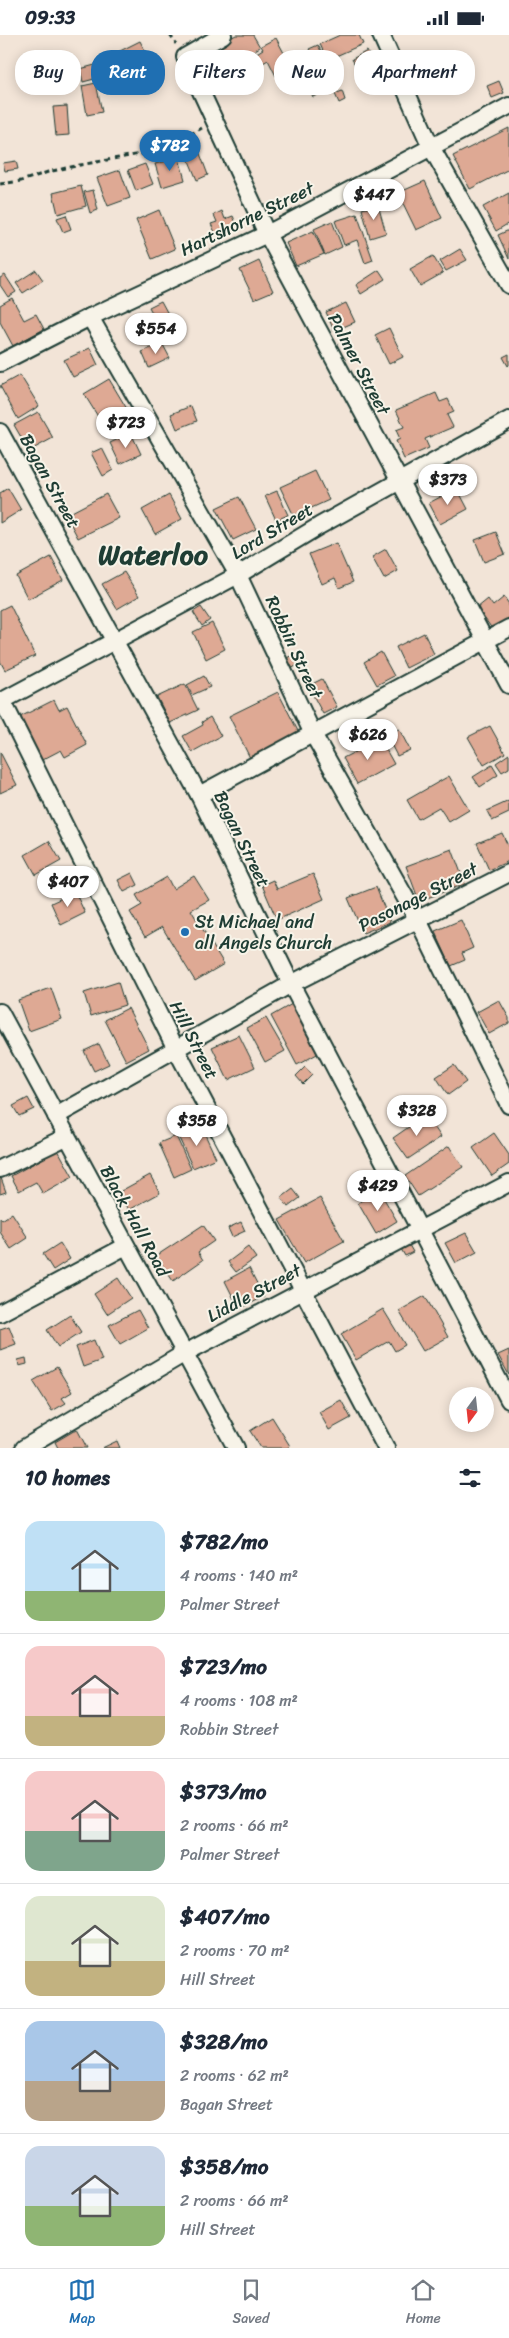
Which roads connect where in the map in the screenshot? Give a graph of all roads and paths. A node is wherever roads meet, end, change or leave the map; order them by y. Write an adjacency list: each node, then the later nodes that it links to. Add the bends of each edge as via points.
1 (223, 35): 4 (street, Palmer Street, via 185,57)
2 (381, 35): 5 (street)
3 (509, 106): 5 (street, Hartshorne Street)
4 (213, 122): 6 (path, via 162,150); 7 (street, Palmer Street)
5 (431, 147): 7 (street, Hartshorne Street); 8 (street)
6 (0, 184)
7 (267, 234): 9 (street, Hartshorne Street); 13 (street, Palmer Street)
8 (509, 285)
9 (90, 317): 10 (street, Hartshorne Street); 14 (street, Robbin Street)
10 (0, 363)
11 (509, 420): 13 (street, Lord Street)
12 (0, 432): 16 (street, Bagan Street)
13 (400, 481): 14 (street, Lord Street); 17 (street, Palmer Street)
14 (238, 575): 16 (street, Lord Street); 20 (street, Robbin Street)
15 (509, 628): 17 (street)
16 (115, 641): 19 (street, Lord Street); 21 (street, Bagan Street)
17 (484, 642): 18 (street, Palmer Street); 20 (street)
18 (509, 685)
19 (1, 701): 26 (street, Hill Street)
20 (312, 734): 21 (street); 23 (street, Robbin Street)
21 (199, 795): 24 (street, Bagan Street)
22 (509, 873): 23 (street, Pasonage Street)
23 (418, 920): 24 (street, Pasonage Street); 27 (street, Robbin Street)
24 (291, 984): 26 (street, Pasonage Street); 32 (street, Bagan Street)
25 (0, 1012): 28 (street, Black Hall Road)
26 (176, 1049): 28 (street, Pasonage Street); 34 (street, Hill Street)
27 (509, 1105)
28 (56, 1115): 29 (street, Black Hall Road)
29 (66, 1137): 30 (street); 33 (street, Black Hall Road)
30 (0, 1169)
31 (509, 1183): 32 (street, Liddle Street)
32 (418, 1229): 34 (street, Liddle Street); 37 (street, Bagan Street)
33 (126, 1246): 35 (street); 36 (street, Black Hall Road)
34 (302, 1290): 36 (street, Liddle Street); 40 (street, Hill Street)
35 (0, 1313)
36 (184, 1353): 38 (street, Liddle Street); 39 (street, Black Hall Road)
37 (509, 1400)
38 (24, 1448)
39 (236, 1448)
40 (386, 1448)

